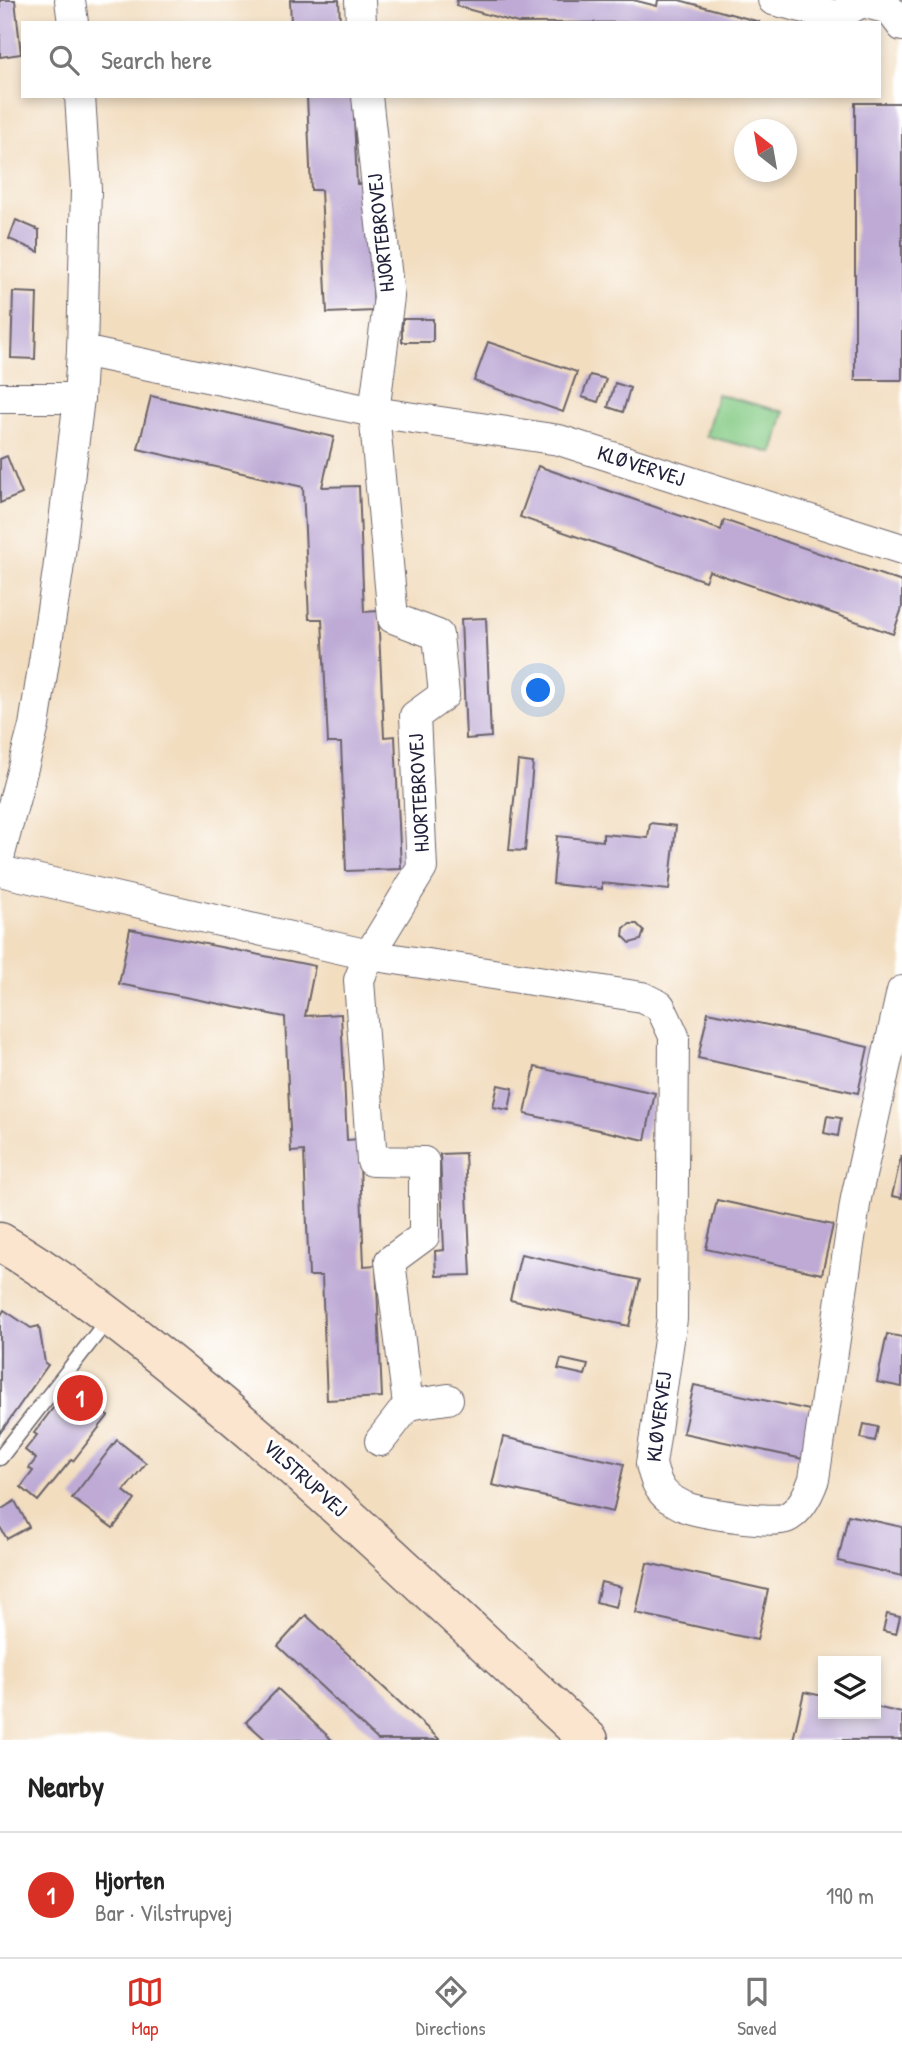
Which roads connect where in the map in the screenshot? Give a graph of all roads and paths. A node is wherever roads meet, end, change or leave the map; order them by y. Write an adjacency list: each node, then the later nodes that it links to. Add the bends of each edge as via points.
1 (70, 0): 4 (street)
2 (360, 0): 5 (street)
3 (773, 0): 6 (street, via 837,16 862,2 889,9)
4 (73, 21)
5 (361, 21)
6 (902, 26)
7 (80, 98): 9 (street, via 86,189)
8 (367, 98): 12 (street, HJORTEBROVEJ, via 389,297)
9 (82, 351): 11 (street); 12 (street)
10 (0, 398): 11 (street)
11 (79, 398): 14 (street, via 34,726)
12 (374, 412): 13 (street, KLØVERVEJ, via 559,440); 16 (street, HJORTEBROVEJ, via 393,618 438,635 444,695 415,716 422,868)
13 (902, 549)
14 (0, 854)
15 (0, 871): 16 (street)
16 (369, 955): 18 (street, KLØVERVEJ, via 642,997 660,1006 674,1036 672,1319 651,1464 667,1497 688,1508 763,1521 785,1519 808,1496 814,1479 856,1198); 22 (street, HJORTEBROVEJ, via 359,980 372,1161 424,1162 424,1236 390,1261)
17 (902, 991): 18 (street, KLØVERVEJ)
18 (897, 1033)
19 (0, 1242): 20 (street, VILSTRUPVEJ)
20 (110, 1318): 24 (lane); 25 (street, VILSTRUPVEJ, via 278,1452)
21 (448, 1399): 22 (street)
22 (408, 1405): 23 (street)
23 (380, 1441)
24 (0, 1458)
25 (589, 1740)

